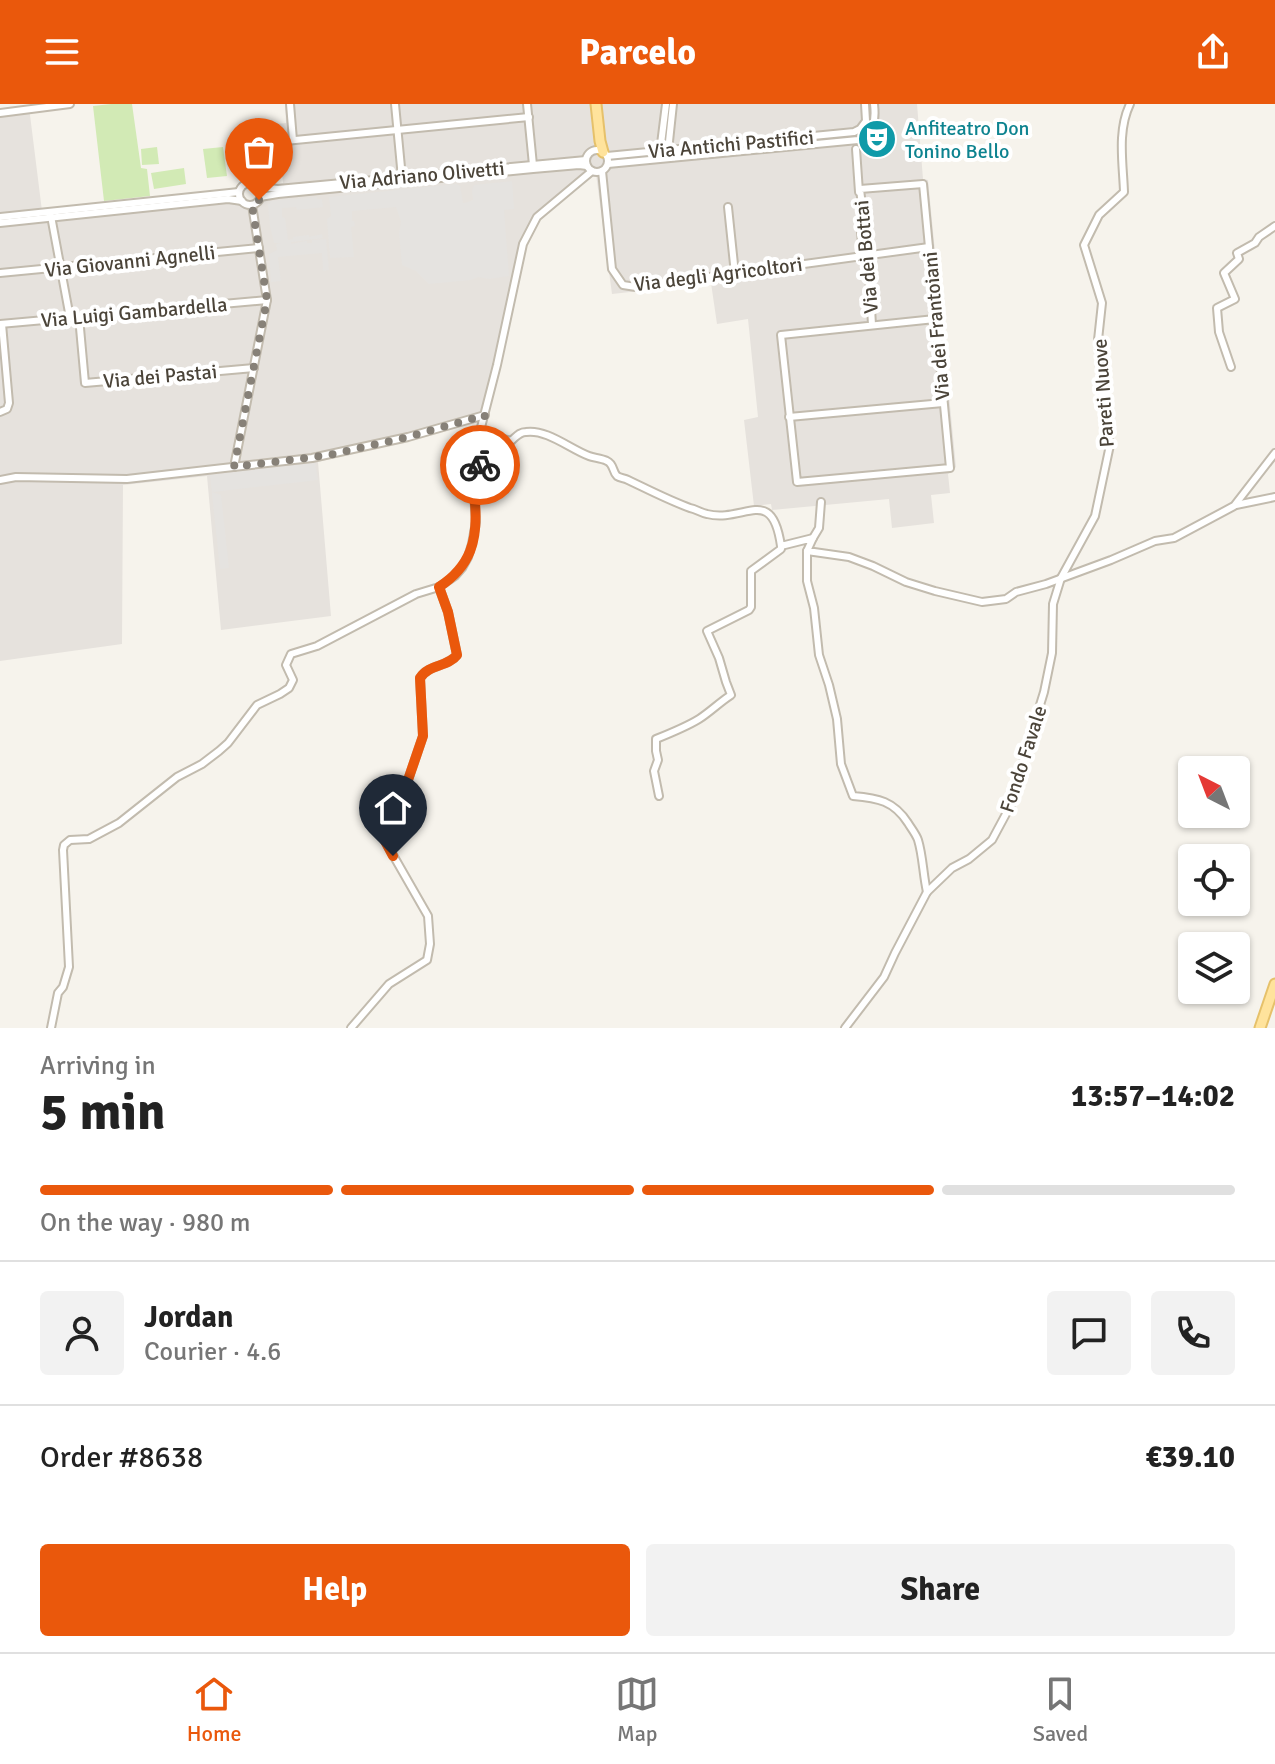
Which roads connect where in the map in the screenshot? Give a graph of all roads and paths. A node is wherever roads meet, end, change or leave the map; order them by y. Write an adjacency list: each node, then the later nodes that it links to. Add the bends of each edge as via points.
1 (70, 104): 11 (street)
2 (290, 104): 14 (street)
3 (395, 104): 13 (street)
4 (527, 104): 12 (street)
5 (595, 104): 17 (main road)
6 (666, 104): 18 (street)
7 (673, 104): 18 (street)
8 (865, 104): 18 (street, Via Antichi Pastifici, via 866,121 854,132)
9 (874, 104): 18 (street, Via Antichi Pastifici, via 870,131 851,141)
10 (1130, 104): 61 (street, Pareti Nuove, via 1122,133 1124,192 1099,215 1084,245 1102,303 1098,340 1110,445 1095,516)
11 (0, 113)
12 (529, 117): 13 (street); 20 (street)
13 (398, 130): 14 (street); 22 (street)
14 (293, 140): 15 (street)
15 (275, 142)
16 (856, 149): 24 (street, Via dei Bottai)
17 (602, 151): 18 (street, Via Antichi Pastifici); 19 (street, via 589,154); 21 (street)
18 (664, 155)
19 (589, 166): 20 (street, Via Adriano Olivetti); 21 (street, Via Adriano Olivetti); 49 (street, via 537,217 523,244)
20 (533, 167): 22 (street, Via Adriano Olivetti); 26 (street, Via Adriano Olivetti)
21 (602, 171): 38 (street, Via degli Agricoltori, via 612,269 623,285)
22 (402, 178): 23 (street, Via Adriano Olivetti)
23 (258, 187): 25 (street, Via Adriano Olivetti, via 249,183); 26 (street)
24 (860, 189): 33 (street, Via dei Frantoiani, via 923,184); 35 (street, Via dei Bottai)
25 (239, 192): 27 (street); 30 (street, Via Adriano Olivetti)
26 (260, 197): 28 (street)
27 (242, 201): 28 (street, Via Adriano Olivetti); 30 (street, Via Adriano Olivetti)
28 (252, 205): 34 (street)
29 (728, 207): 38 (street)
30 (50, 215): 31 (street, Via Adriano Olivetti); 36 (street)
31 (0, 220)
32 (1275, 226): 45 (street, via 1237,253 1237,263 1224,273 1235,299 1217,308)
33 (929, 247): 35 (street, Via degli Agricoltori); 42 (street, Via dei Frantoiani)
34 (259, 248): 36 (street, Via Giovanni Agnelli); 39 (street)
35 (866, 255): 38 (street, Via degli Agricoltori); 44 (street, Via dei Bottai)
36 (61, 267): 37 (street, Via Giovanni Agnelli); 41 (street)
37 (0, 273)
38 (735, 274)
39 (267, 300): 40 (street, Via Luigi Gambardella); 46 (street)
40 (79, 317): 41 (street, Via Luigi Gambardella); 46 (street, Via dei Pastai, via 85,383)
41 (70, 318): 43 (street, Via Luigi Gambardella)
42 (935, 319): 44 (street); 47 (street, Via dei Frantoiani)
43 (1, 324): 48 (street, via 9,403)
44 (872, 325): 50 (street, via 781,335)
45 (1231, 367)
46 (254, 368): 53 (street)
47 (943, 403): 50 (street); 50 (street, Via dei Frantoiani, via 950,468 797,482)
48 (0, 412)
49 (485, 415): 51 (street); 53 (street, via 329,455)
50 (789, 417)
51 (480, 433): 59 (street, via 509,441 526,432 548,437 607,461 615,475 707,515 765,512 778,525); 62 (street, via 483,459 473,478 476,530 471,550 462,568)
52 (1275, 453): 57 (street)
53 (234, 467): 54 (street, via 127,479)
54 (0, 480)
55 (1275, 497): 57 (street)
56 (821, 502): 58 (street)
57 (1234, 506): 61 (street, via 1174,538)
58 (813, 538): 59 (street); 60 (street)
59 (781, 546): 63 (street, via 751,571 749,610 707,631 731,695 703,717 656,739)
60 (807, 551): 61 (street, via 849,557 906,582 982,602 1006,599); 64 (street, via 807,581 837,719 841,764 853,796 898,809 918,838)
61 (1061, 578): 64 (street, Fondo Favale, via 1053,604 1044,692 1011,807 992,840)
62 (439, 587): 66 (street, via 291,654 286,665 293,680 289,688 257,705 219,751 119,823 64,845 69,967); 67 (street, via 457,655 420,678 423,736 384,838 428,916 428,957 389,984)
63 (659, 796)
64 (927, 892): 68 (street, Fondo Favale, via 884,977)
65 (1275, 984): 69 (main road)
66 (51, 1028)
67 (351, 1028)
68 (845, 1028)
69 (1260, 1028)

